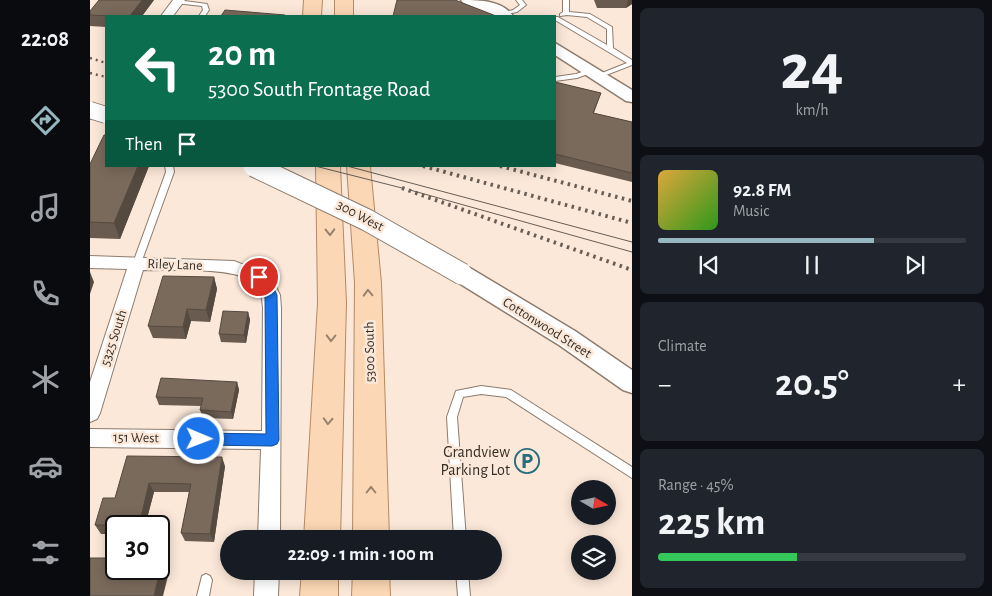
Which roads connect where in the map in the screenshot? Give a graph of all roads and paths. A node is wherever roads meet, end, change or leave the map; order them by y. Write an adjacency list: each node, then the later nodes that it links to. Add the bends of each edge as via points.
1 (312, 0): 10 (main road)
2 (344, 0): 11 (main road)
3 (468, 0): 12 (street)
4 (519, 0): 12 (lane, via 523,5)
5 (566, 0): 7 (lane)
6 (178, 1): 8 (street); 9 (lane, via 204,5 206,10)
7 (566, 14): 13 (lane); 16 (lane, via 588,15 610,28)
8 (168, 15)
9 (203, 15)
10 (312, 15)
11 (344, 15)
12 (505, 15)
13 (556, 18)
14 (556, 19): 16 (lane)
15 (556, 49): 18 (street)
16 (610, 50): 17 (lane)
17 (632, 63): 18 (lane)
18 (595, 74): 19 (lane); 20 (street)
19 (556, 78)
20 (632, 97)
21 (90, 110): 22 (street, bridge)
22 (105, 115)
23 (169, 167): 28 (lane)
24 (256, 167): 29 (street, 300 West, bridge, via 367,220)
25 (328, 167): 36 (main road, one-way to 36, via 332,303)
26 (358, 167): 37 (main road, 5300 South, one-way to 26, via 368,293)
27 (90, 262): 28 (street, Riley Lane)
28 (137, 263): 31 (street, 5325 South); 33 (street, Riley Lane, via 234,267 259,277 267,286 271,295)
29 (462, 274): 30 (street, Cottonwood Street, via 567,338)
30 (632, 383)
31 (90, 413)
32 (90, 438): 33 (street, 151 West)
33 (272, 440): 35 (street)
34 (632, 473): 38 (lane, via 508,393 481,390 459,394 452,416)
35 (269, 530)
36 (322, 530)
37 (371, 530)
38 (459, 530)
39 (206, 580): 44 (lane)
40 (267, 580): 45 (street)
41 (320, 580): 46 (main road)
42 (371, 580): 47 (main road)
43 (463, 580): 48 (lane)
44 (203, 596)
45 (266, 596)
46 (319, 596)
47 (371, 596)
48 (464, 596)

